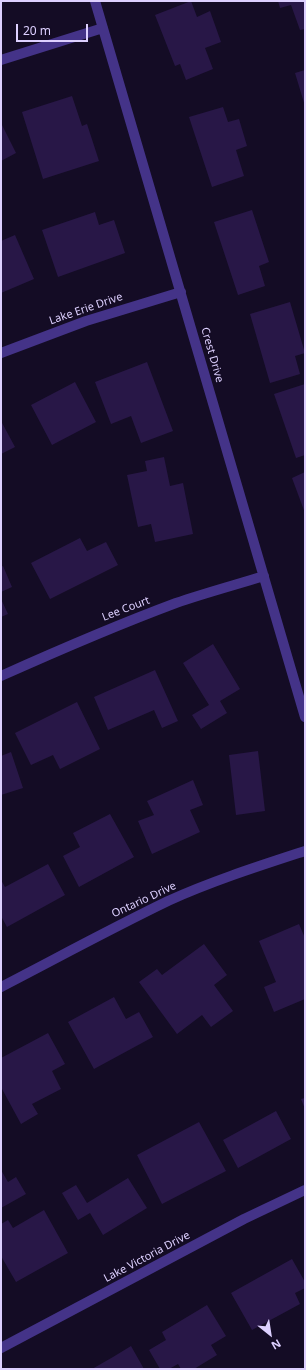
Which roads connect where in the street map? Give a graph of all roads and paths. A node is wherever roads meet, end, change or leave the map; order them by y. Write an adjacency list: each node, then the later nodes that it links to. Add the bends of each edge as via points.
1 (96, 1): 2 (street, Crest Drive)
2 (103, 28): 3 (street); 4 (street, Crest Drive)
3 (1, 60)
4 (181, 292): 5 (street, Lake Erie Drive, via 86,321); 6 (street, Crest Drive)
5 (1, 353)
6 (264, 576): 7 (street, Lee Court, via 118,625); 8 (street, Crest Drive)
7 (1, 676)
8 (305, 717)
9 (305, 851): 10 (street, Ontario Drive, via 244,870 170,901)
10 (1, 987)
11 (305, 1190): 12 (street, Lake Victoria Drive, via 244,1219)
12 (1, 1348)

